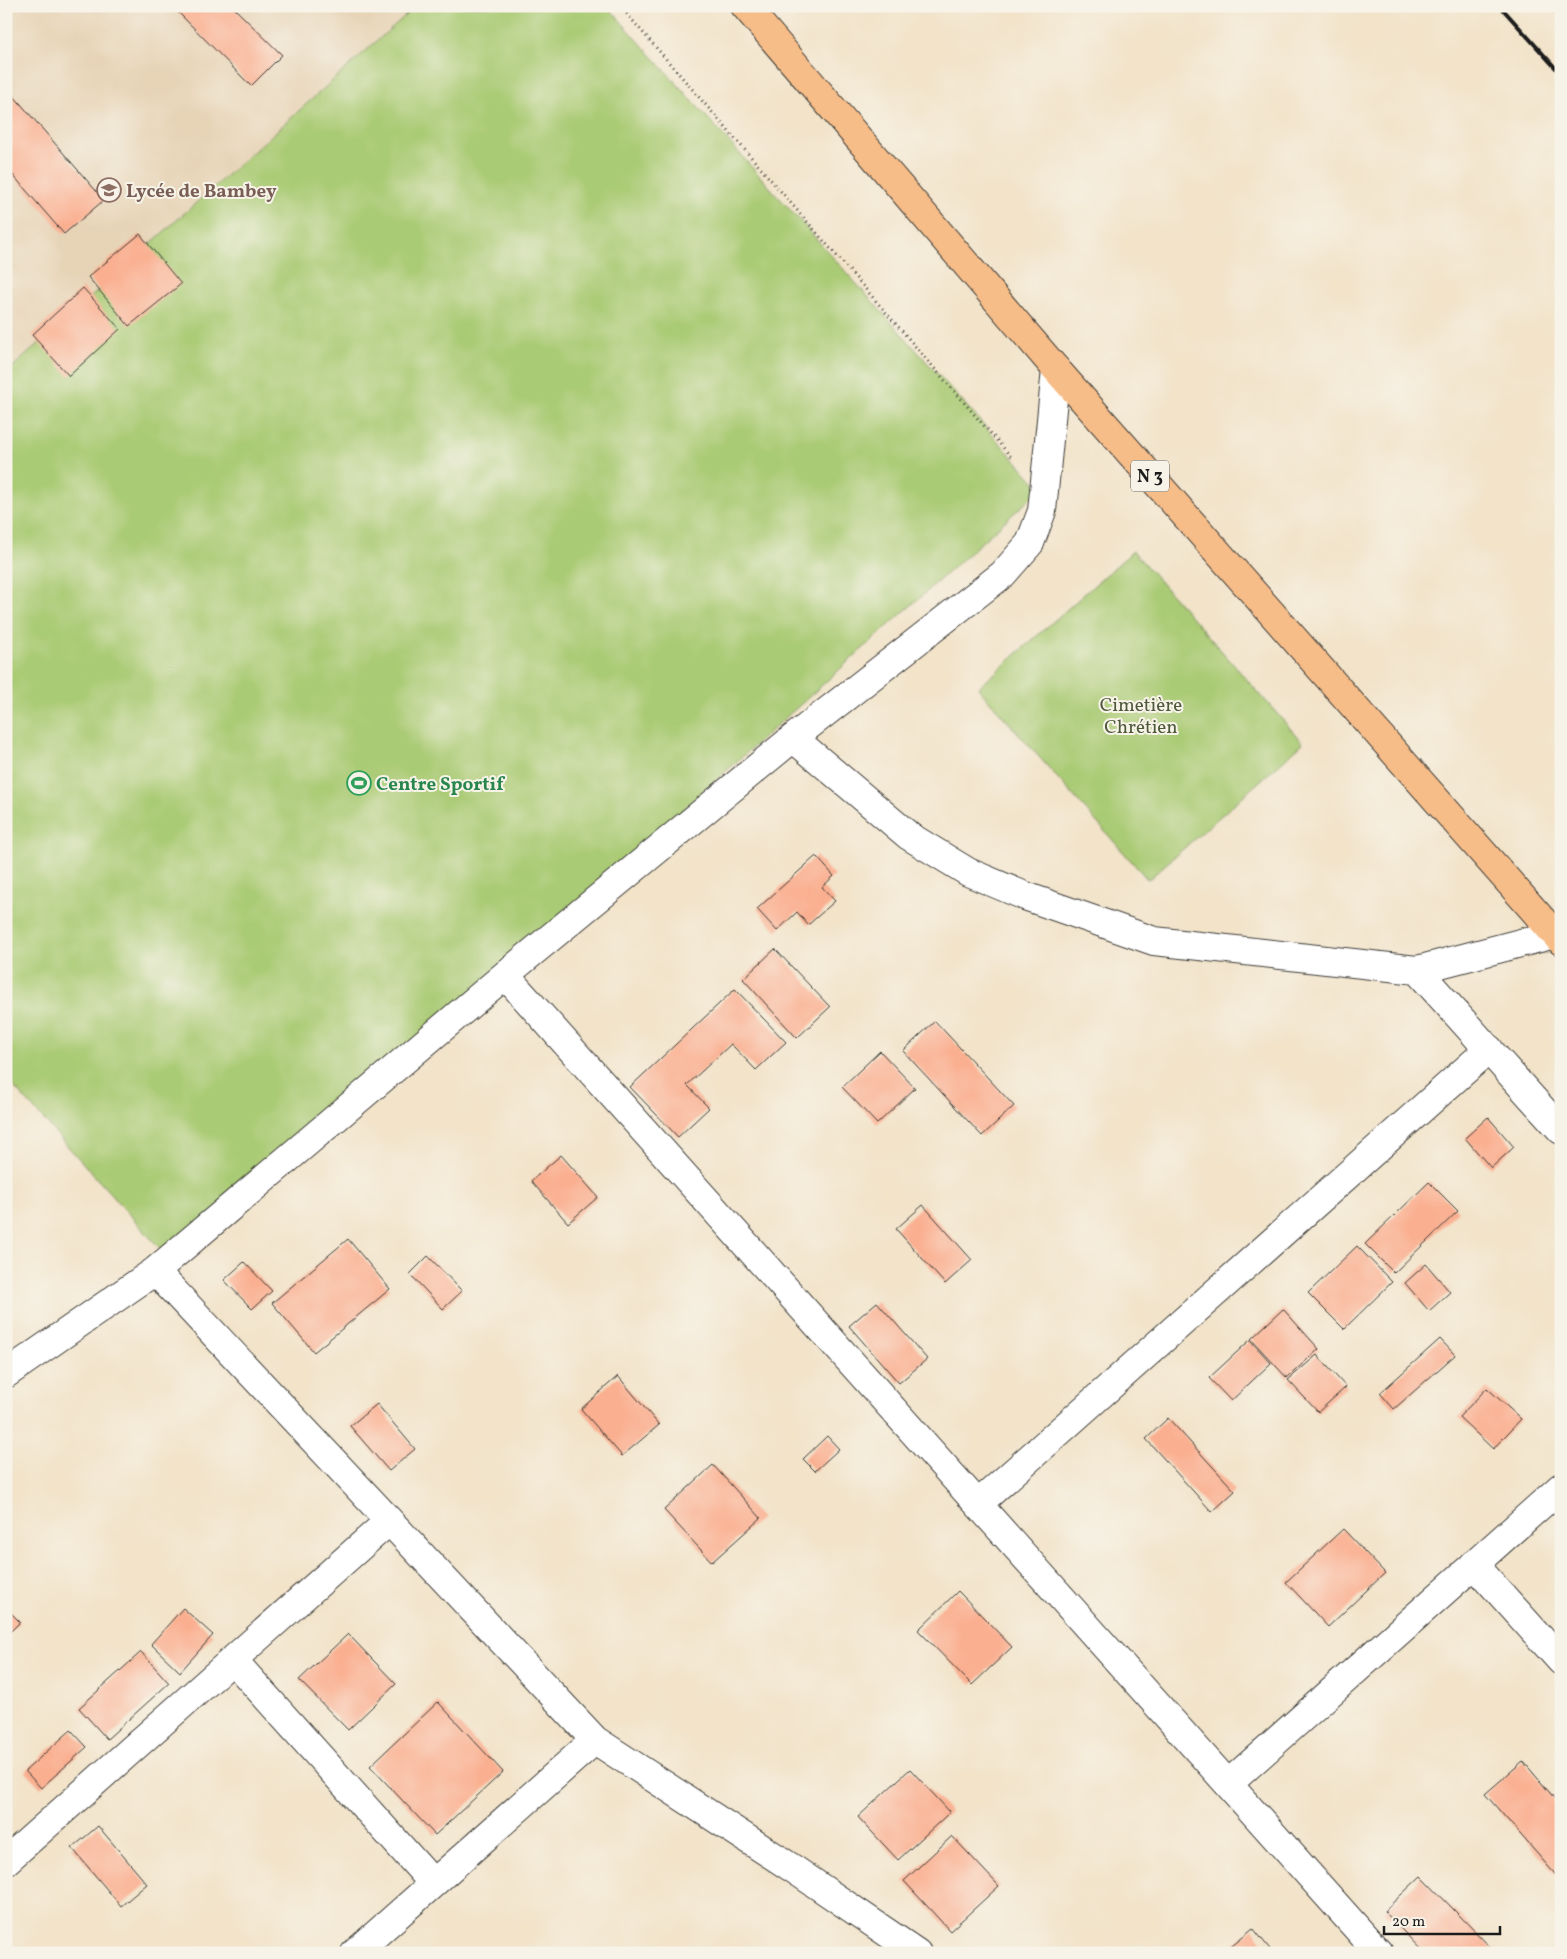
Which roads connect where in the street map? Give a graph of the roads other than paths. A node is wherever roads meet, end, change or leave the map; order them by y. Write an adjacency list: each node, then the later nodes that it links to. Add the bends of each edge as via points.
1 (745, 6): 2 (main road, N 3)
2 (1056, 369): 3 (street, via 1042,511 1030,543 1003,574); 4 (main road, N 3)
3 (793, 738): 5 (street, via 909,836 968,872 1025,896 1154,941); 6 (street)
4 (1558, 938): 5 (street)
5 (1418, 970): 7 (street)
6 (505, 975): 9 (street); 12 (street)
7 (1489, 1049): 8 (street); 12 (street)
8 (1561, 1130)
9 (155, 1271): 10 (street); 13 (street)
10 (6, 1374)
11 (1561, 1487): 14 (street)
12 (978, 1504): 18 (street)
13 (389, 1521): 15 (street); 17 (street)
14 (1474, 1564): 16 (street); 18 (street)
15 (233, 1660): 19 (street); 20 (street)
16 (1561, 1662)
17 (595, 1740): 20 (street); 22 (street)
18 (1228, 1784): 23 (street)
19 (6, 1862)
20 (433, 1883): 21 (street)
21 (355, 1953)
22 (917, 1953)
23 (1379, 1953)

